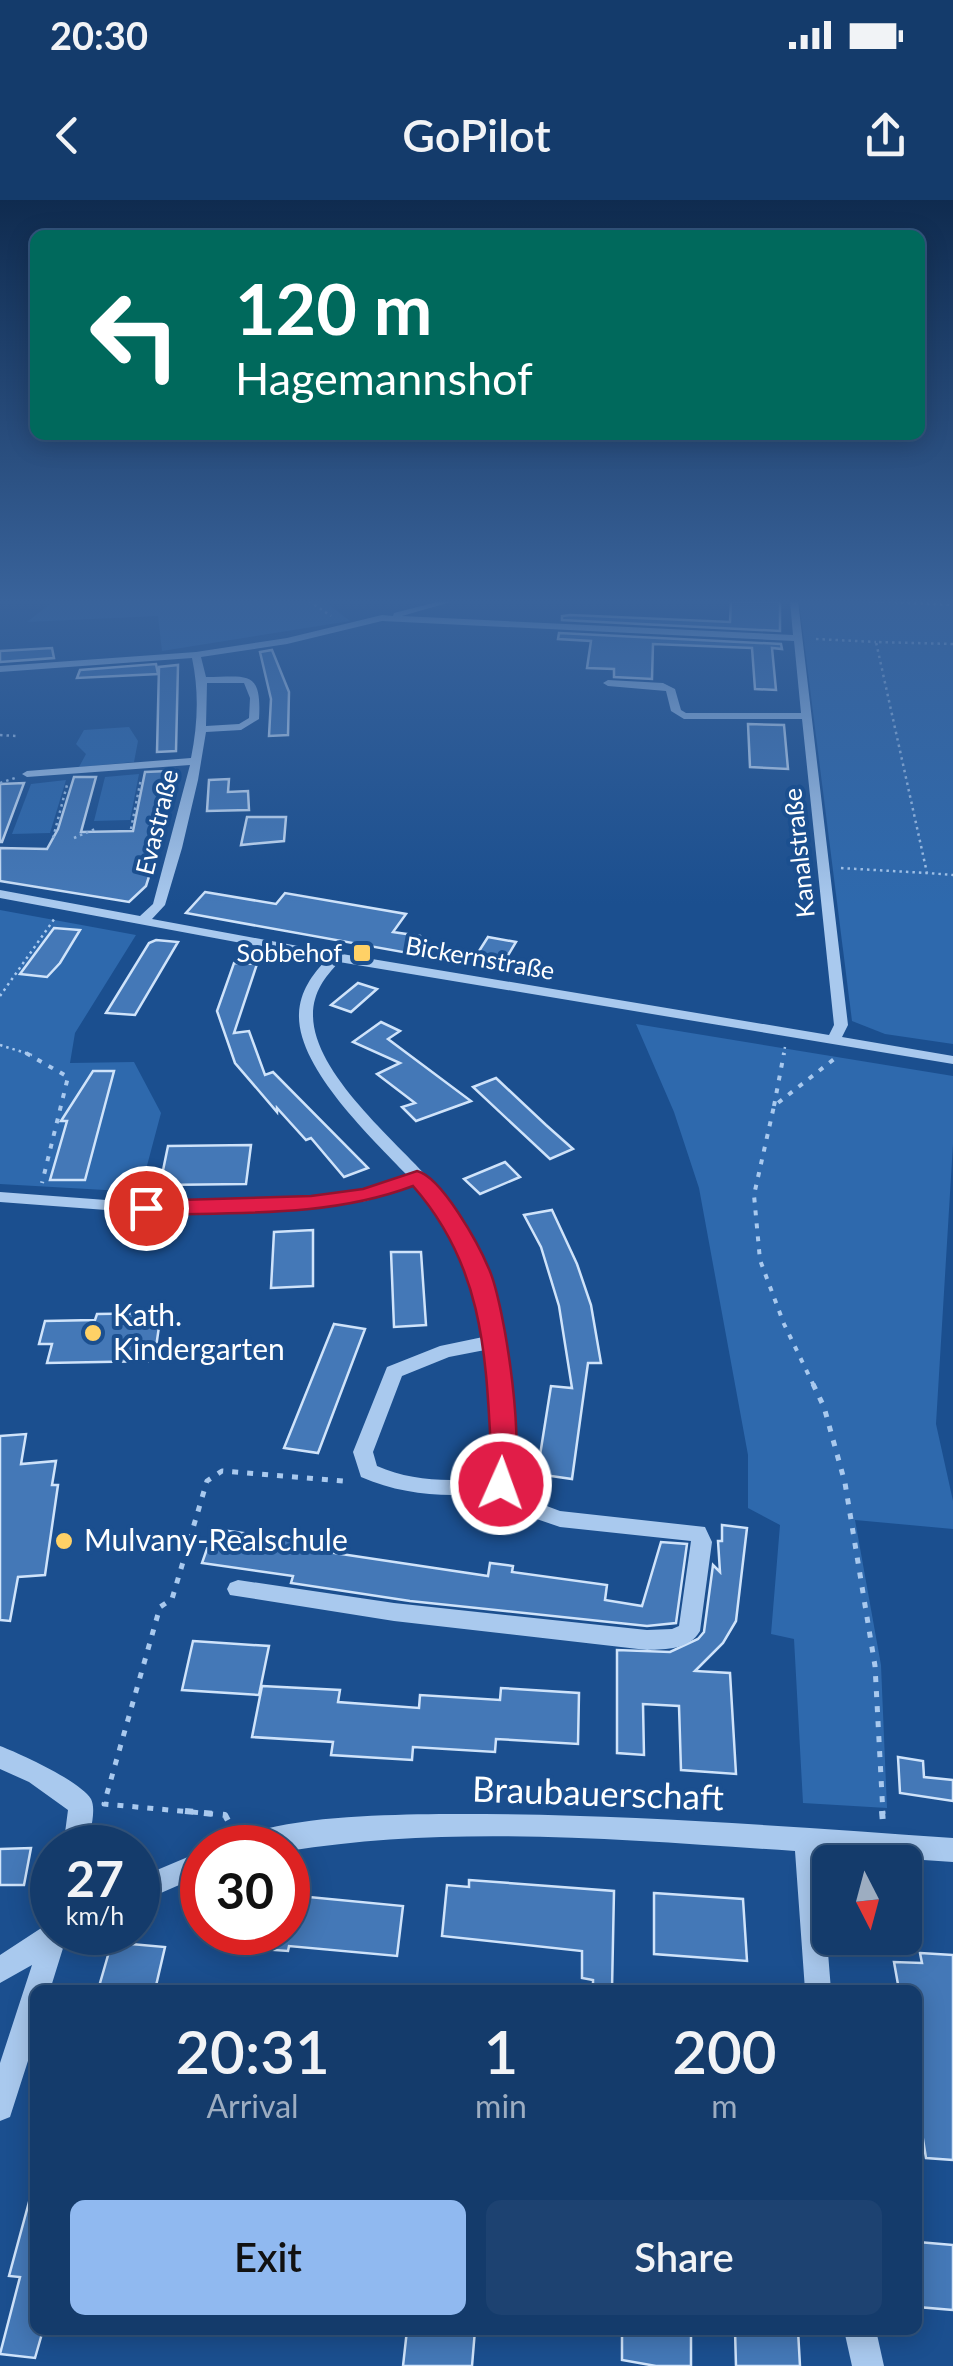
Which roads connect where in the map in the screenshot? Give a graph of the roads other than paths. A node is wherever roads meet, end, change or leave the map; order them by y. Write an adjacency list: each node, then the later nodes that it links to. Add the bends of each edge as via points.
1 (200, 702): 6 (street, Evastraße)
2 (255, 702): 6 (street, via 248,724)
3 (673, 702): 5 (street, via 684,716)
4 (805, 702): 5 (street, Kanalstraße)
5 (807, 716): 12 (street, Kanalstraße, via 840,1025)
6 (200, 729): 7 (street, Evastraße)
7 (195, 761): 8 (street); 10 (street, Evastraße, via 160,905)
8 (27, 774)
9 (0, 894): 10 (street, Bickernstraße)
10 (144, 920): 11 (street, Bickernstraße)
11 (336, 957): 12 (street, Bickernstraße); 14 (street, via 312,986 308,1042)
12 (834, 1040): 13 (street, Bickernstraße)
13 (953, 1060)
14 (417, 1177): 15 (street, via 366,1196 252,1207 146,1208); 16 (street, via 469,1249)
15 (0, 1197)
16 (494, 1342): 17 (street); 17 (street, via 446,1351 394,1372 363,1452 368,1471 385,1480 469,1489)
17 (501, 1484): 18 (street, via 529,1508 560,1519 698,1532 688,1631 674,1639 630,1638)
18 (238, 1589)
19 (0, 1758): 20 (street, via 81,1804)
20 (78, 1825)
21 (310, 1835): 22 (street, Braubauerschaft, via 444,1824)
22 (806, 1838): 23 (street, Braubauerschaft); 28 (street)
23 (953, 1850)
24 (30, 1949): 26 (street)
25 (50, 1955): 27 (street)
26 (4, 1963)
27 (39, 1985)
28 (818, 1985)
29 (30, 2012): 30 (street)
30 (0, 2107)
31 (861, 2335): 32 (street)
32 (868, 2366)

